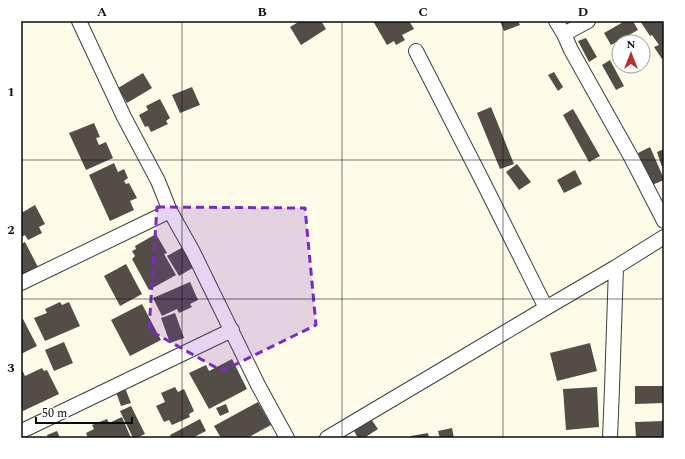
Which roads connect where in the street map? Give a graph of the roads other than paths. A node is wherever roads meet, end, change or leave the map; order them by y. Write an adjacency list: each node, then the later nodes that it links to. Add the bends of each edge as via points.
1 (79, 21): 6 (street, via 124,117 158,181)
2 (556, 21): 4 (street)
3 (588, 21): 4 (street)
4 (564, 34): 7 (street)
5 (416, 51): 11 (street)
6 (170, 211): 10 (street); 12 (street)
7 (664, 220)
8 (664, 237): 9 (street)
9 (616, 267): 11 (street); 16 (street)
10 (21, 282)
11 (546, 308): 15 (street)
12 (232, 330): 13 (street); 14 (street)
13 (21, 430)
14 (287, 438)
15 (327, 438)
16 (610, 438)

